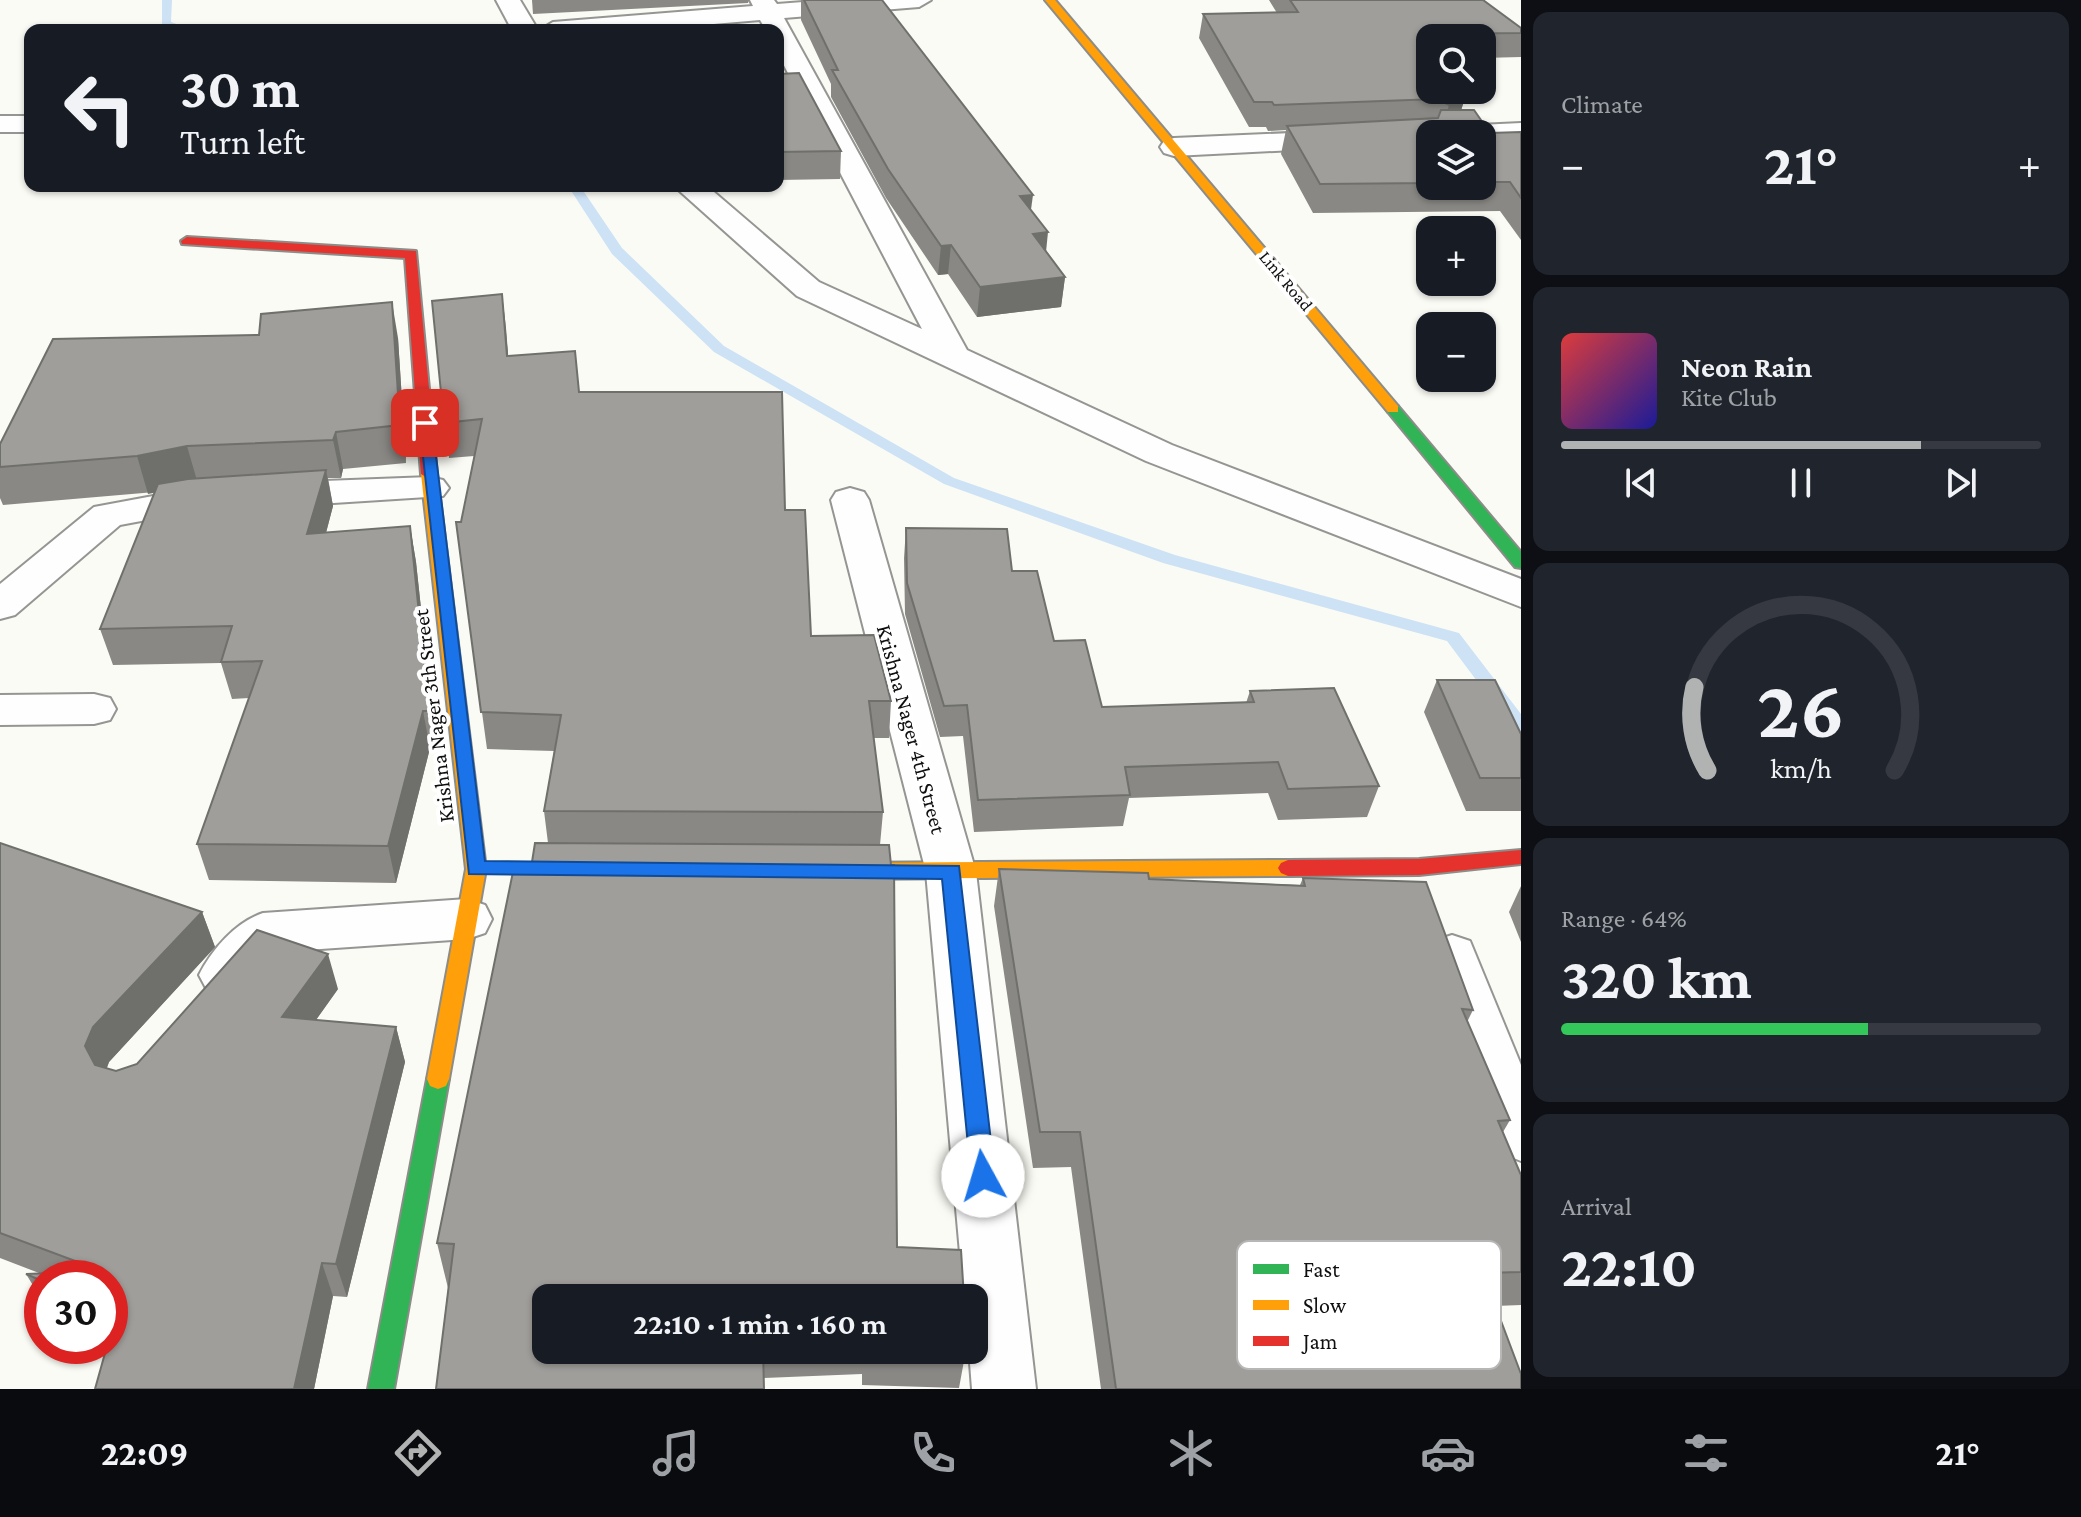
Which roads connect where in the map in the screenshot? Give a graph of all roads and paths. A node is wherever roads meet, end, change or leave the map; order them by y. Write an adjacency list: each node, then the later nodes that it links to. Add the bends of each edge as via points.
1 (508, 0): 5 (street)
2 (919, 0): 4 (street)
3 (1050, 0): 12 (street, Link Road)
4 (765, 6): 6 (street); 7 (street)
5 (522, 24)
6 (606, 24)
7 (775, 24)
8 (784, 41): 15 (street)
9 (1521, 131): 10 (street)
10 (1496, 132)
11 (1416, 136): 12 (street)
12 (1174, 147): 18 (street, Link Road)
13 (696, 192): 15 (street, via 808,289)
14 (187, 241): 16 (street, Krishna Nager 3th Street, via 411,254)
15 (953, 356): 19 (street, via 1159,453)
16 (430, 488): 20 (street, via 198,499 108,515); 27 (street, Krishna Nager 3th Street, via 484,869)
17 (850, 500): 26 (street, Krishna Nager 4th Street)
18 (1521, 563)
19 (1521, 594)
20 (0, 606)
21 (94, 709): 22 (street)
22 (0, 710)
23 (1521, 857): 24 (street)
24 (1419, 867): 26 (street); 29 (street)
25 (825, 871): 26 (street)
26 (951, 872): 31 (street, Krishna Nager 4th Street)
27 (467, 919): 28 (street, via 263,933); 30 (street, Krishna Nager 3th Street)
28 (192, 1012)
29 (1521, 1136)
30 (381, 1389)
31 (1004, 1389)

